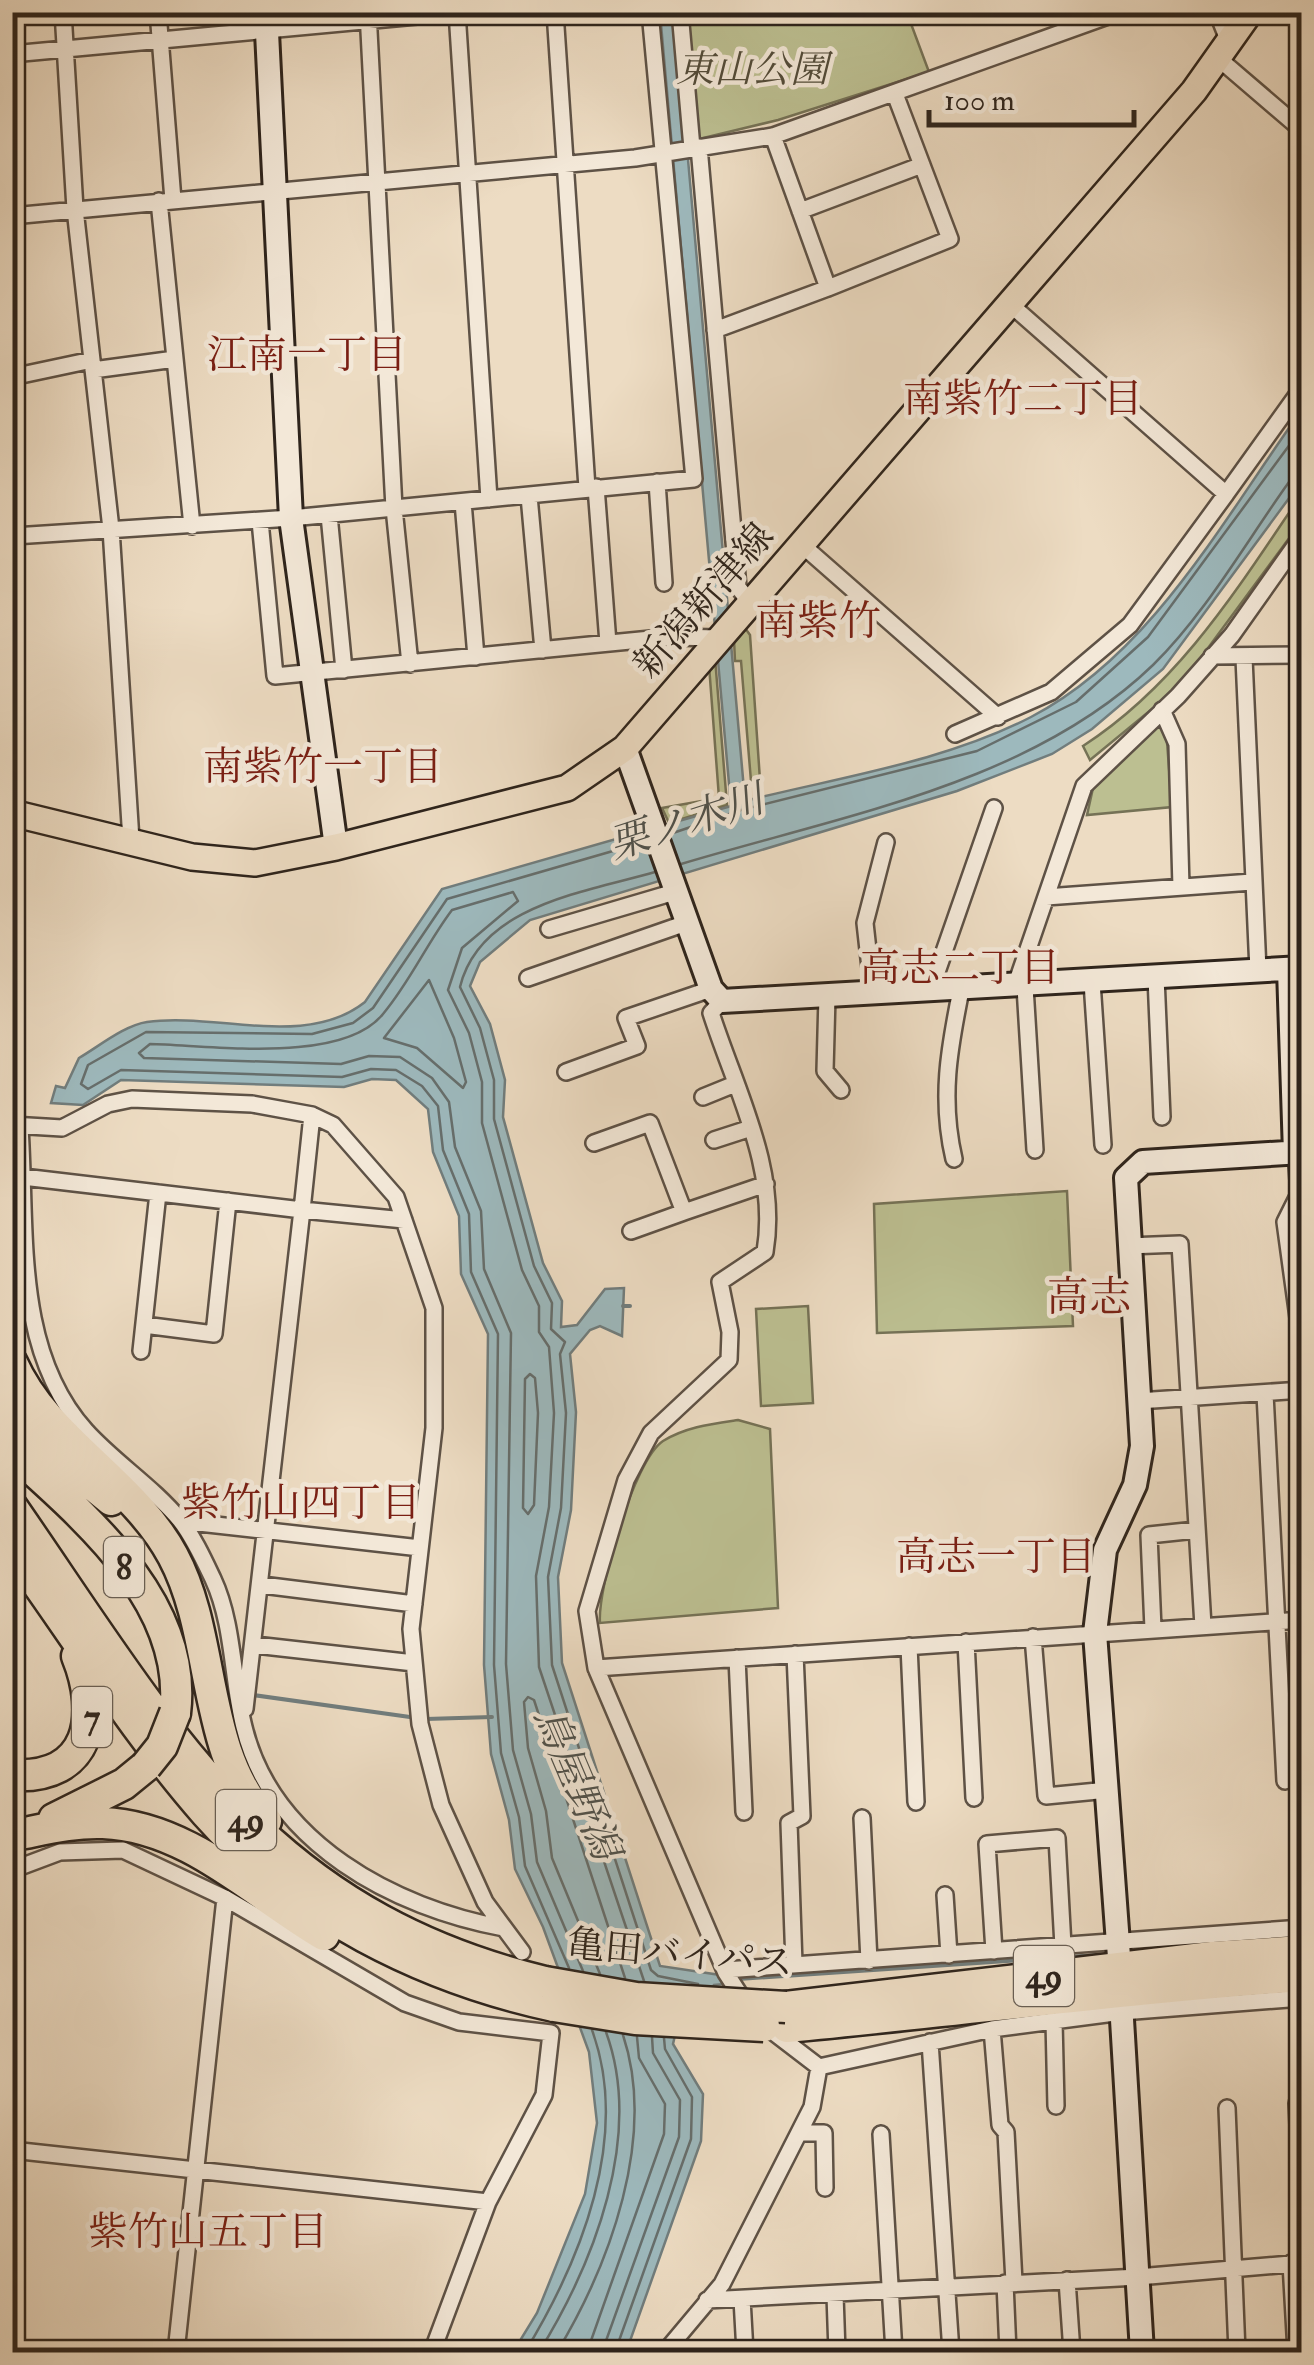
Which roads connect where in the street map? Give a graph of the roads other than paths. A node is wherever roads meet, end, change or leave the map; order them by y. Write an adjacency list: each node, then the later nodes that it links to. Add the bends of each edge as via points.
1 (63, 12): 14 (street)
2 (158, 12): 13 (street)
3 (555, 12): 21 (street)
4 (650, 12): 20 (street)
5 (680, 12): 19 (street)
6 (1118, 12): 16 (street)
7 (1217, 12): 12 (street)
8 (1250, 12): 12 (main road, 新潟新津線)
9 (458, 13): 10 (street); 23 (street)
10 (368, 17): 11 (street); 24 (street)
11 (266, 22): 13 (street); 25 (street)
12 (1216, 33): 17 (street); 31 (main road, 新潟新津線)
13 (159, 41): 14 (street); 26 (street)
14 (66, 50): 15 (street); 27 (street)
15 (12, 54)
16 (894, 94): 18 (street); 22 (street)
17 (1302, 130)
18 (773, 136): 19 (street); 28 (street)
19 (695, 148): 20 (street); 32 (street)
20 (662, 154): 21 (street); 37 (street, via 694,479)
21 (564, 165): 23 (street); 38 (street)
22 (922, 165): 28 (street); 30 (street, via 950,239)
23 (470, 175): 24 (street); 41 (street)
24 (377, 183): 25 (street); 44 (street)
25 (277, 191): 26 (street); 46 (street)
26 (166, 201): 27 (street); 33 (street)
27 (75, 209): 29 (street); 34 (street)
28 (800, 210): 30 (street)
29 (12, 216)
30 (828, 288): 32 (street)
31 (1010, 304): 39 (street); 52 (main road, 新潟新津線)
32 (715, 330): 54 (street, via 738,587)
33 (175, 359): 34 (street); 48 (street)
34 (93, 365): 35 (street); 49 (street)
35 (12, 376)
36 (1302, 388): 39 (street)
37 (658, 482): 38 (street); 53 (street)
38 (592, 488): 40 (street); 56 (street)
39 (1226, 494): 66 (street, via 1130,625 1051,692)
40 (529, 496): 41 (street); 57 (street)
41 (489, 499): 42 (street)
42 (463, 502): 44 (street); 60 (street)
43 (12, 506): 50 (street)
44 (394, 508): 45 (street); 62 (street)
45 (329, 515): 46 (street); 63 (street)
46 (291, 518): 47 (street); 64 (street)
47 (260, 521): 48 (street); 64 (street, via 275,676)
48 (192, 526): 49 (street)
49 (111, 529): 50 (street); 71 (street)
50 (14, 536)
51 (1302, 536): 59 (street)
52 (801, 544): 54 (main road, 新潟新津線); 66 (street)
53 (664, 583)
54 (750, 603): 55 (main road, 新潟新津線)
55 (720, 638): 56 (street); 68 (main road, 新潟新津線)
56 (608, 643): 57 (street)
57 (544, 650): 60 (street)
58 (1302, 655): 61 (street)
59 (1212, 656): 61 (street); 65 (street)
60 (476, 657): 62 (street)
61 (1244, 658): 74 (street)
62 (410, 664): 63 (street)
63 (344, 670): 64 (street)
64 (310, 673): 73 (street)
65 (1162, 710): 75 (street, via 1176,744); 77 (street, via 1084,786)
66 (998, 717): 67 (street)
67 (955, 734)
68 (624, 748): 73 (main road, 新潟新津線, via 567,788); 76 (street)
69 (994, 808): 87 (street)
70 (12, 812): 71 (main road, 新潟新津線)
71 (131, 840): 73 (main road, 新潟新津線, via 192,857 255,863)
72 (886, 842): 89 (street, via 865,922)
73 (336, 847)
74 (1252, 882): 75 (street); 81 (street)
75 (1181, 887): 77 (street)
76 (677, 888): 78 (street); 79 (street)
77 (1046, 897): 85 (street)
78 (689, 922): 83 (street); 88 (street)
79 (549, 928)
80 (1295, 969): 81 (street); 103 (street)
81 (1258, 970): 82 (street)
82 (1156, 977): 84 (street); 96 (street)
83 (528, 978)
84 (1092, 982): 85 (street); 101 (street)
85 (1020, 987): 86 (street); 102 (street)
86 (961, 990): 87 (street); 104 (street, via 945,1065 945,1122)
87 (930, 992): 89 (street)
88 (717, 995): 90 (street); 91 (street, via 626,1018 637,1046); 92 (street, via 711,1014)
89 (873, 995): 90 (street)
90 (827, 996): 93 (street, via 826,1070)
91 (566, 1072)
92 (735, 1084): 94 (street); 98 (street)
93 (841, 1090)
94 (703, 1097)
95 (312, 1115): 97 (street, via 252,1104 132,1099 62,1128); 109 (street); 111 (street, via 333,1125 384,1182)
96 (1162, 1117)
97 (16, 1127): 105 (street)
98 (751, 1128): 99 (street); 106 (street)
99 (714, 1140)
100 (594, 1143): 110 (street, via 650,1123)
101 (1103, 1146)
102 (1034, 1150)
103 (1298, 1152): 113 (street, via 1143,1162 1126,1178); 115 (street, via 1300,1194 1285,1222)
104 (954, 1158)
105 (23, 1177): 107 (street); 125 (street, via 29,1298 50,1379 85,1430)
106 (766, 1184): 110 (street); 146 (street, via 771,1217 765,1252 720,1282 729,1360 651,1433 626,1480 586,1610)
107 (158, 1193): 108 (street); 114 (street)
108 (228, 1202): 109 (street); 114 (street, via 214,1334)
109 (302, 1210): 111 (street); 126 (street)
110 (684, 1212): 112 (street)
111 (404, 1220): 129 (street, via 434,1308 434,1428)
112 (632, 1231)
113 (1128, 1246): 120 (street, via 1180,1244); 121 (street)
114 (144, 1324): 116 (street)
115 (1302, 1348)
116 (142, 1351)
117 (12, 1363): 131 (highway, via 32,1398 153,1524 175,1559)
118 (1302, 1390): 119 (street)
119 (1265, 1394): 120 (street); 135 (street)
120 (1187, 1396): 121 (street); 127 (street)
121 (1138, 1401): 138 (street, via 1142,1446 1136,1486 1105,1550)
122 (12, 1419): 131 (highway, via 139,1526)
123 (12, 1451): 155 (highway, 8, bridge, via 80,1515 158,1615 178,1684 162,1746 146,1766 124,1784)
124 (12, 1508): 157 (highway, 亀田バイパス / 49, via 161,1722 223,1799)
125 (180, 1521): 126 (street); 147 (street, via 215,1583)
126 (264, 1529): 129 (street); 130 (street)
127 (1196, 1530): 136 (street); 137 (street, via 1149,1535)
128 (12, 1548): 133 (highway, 亀田バイパス / 7)
129 (420, 1548): 132 (street)
130 (262, 1585): 132 (street); 141 (street)
131 (190, 1603): 157 (highway, via 228,1757)
132 (414, 1604): 145 (street)
133 (60, 1614): 148 (highway, 7, via 86,1677 92,1717 71,1758 53,1770); 173 (highway, 亀田バイパス / 49, via 206,1812 262,1866 318,1909 402,1956)
134 (1302, 1620): 135 (street)
135 (1279, 1622): 136 (street); 149 (street)
136 (1203, 1626): 137 (street)
137 (1153, 1629): 138 (street)
138 (1095, 1633): 139 (street); 150 (street)
139 (1034, 1637): 140 (street); 150 (street, via 1046,1796)
140 (966, 1642): 142 (street); 151 (street)
141 (255, 1645): 145 (street); 147 (street)
142 (908, 1646): 143 (street); 152 (street)
143 (795, 1654): 144 (street); 169 (street, via 802,1816 790,1823)
144 (737, 1658): 146 (street); 153 (street)
145 (414, 1663): 160 (street, via 420,1724 441,1805 485,1902)
146 (596, 1668): 171 (street)
147 (243, 1723): 160 (street, via 268,1788 311,1840 402,1894 460,1920)
148 (12, 1775)
149 (1285, 1781)
150 (1108, 1790): 163 (street)
151 (974, 1798)
152 (916, 1802)
153 (744, 1812)
154 (862, 1818): 168 (street)
155 (19, 1836): 173 (highway, via 104,1823 160,1835 364,1958 458,1993)
156 (12, 1870): 159 (street, via 60,1852 123,1850)
157 (302, 1870): 173 (highway, 亀田バイパス / 49, via 348,1904)
158 (945, 1895): 167 (street)
159 (225, 1898): 173 (street, via 405,2003 459,2022); 186 (street)
160 (504, 1928): 166 (street)
161 (1302, 1928): 163 (street)
162 (1063, 1946): 163 (street); 164 (street); 164 (street, via 1056,1838 987,1844)
163 (1119, 1949)
164 (994, 1951): 167 (street)
165 (1302, 1951): 175 (highway, 亀田バイパス / 49, via 1212,1957)
166 (522, 1952)
167 (949, 1955): 168 (street)
168 (869, 1961): 169 (street)
169 (794, 1964): 171 (street)
170 (1302, 1976): 175 (highway, 亀田バイパス / 49, via 1090,1991 880,2020)
171 (728, 1977): 179 (street, via 757,2019)
172 (1302, 1998): 174 (street)
173 (546, 2006): 175 (highway, 亀田バイパス / 49, bridge, via 693,2024); 188 (street, via 544,2094)
174 (1121, 2008): 176 (street); 192 (street)
175 (787, 2017)
176 (1054, 2021): 177 (street); 181 (street)
177 (992, 2029): 178 (street); 194 (street, via 1000,2125 1006,2132)
178 (930, 2042): 179 (street); 196 (street)
179 (819, 2067): 183 (street)
180 (1296, 2103): 189 (street)
181 (1056, 2106)
182 (1228, 2108): 191 (street)
183 (800, 2133): 187 (street, via 824,2133); 199 (street, via 722,2284)
184 (880, 2134): 195 (street)
185 (12, 2150): 186 (street)
186 (196, 2169): 188 (street); 200 (street)
187 (824, 2188)
188 (488, 2202): 201 (street)
189 (1302, 2210)
190 (1296, 2263): 191 (street); 211 (street)
191 (1232, 2268): 192 (street); 210 (street)
192 (1138, 2277): 193 (street); 209 (street)
193 (1067, 2280): 194 (street); 208 (street)
194 (1009, 2282): 196 (street); 207 (street)
195 (890, 2288): 196 (street); 197 (street); 205 (street)
196 (948, 2288): 206 (street)
197 (835, 2294): 198 (street); 204 (street)
198 (742, 2299): 199 (street); 203 (street)
199 (707, 2300): 202 (street)
200 (176, 2352)
201 (432, 2352)
202 (665, 2352)
203 (745, 2352)
204 (838, 2352)
205 (894, 2352)
206 (951, 2352)
207 (1008, 2352)
208 (1072, 2352)
209 (1142, 2352)
210 (1237, 2352)
211 (1296, 2352)

